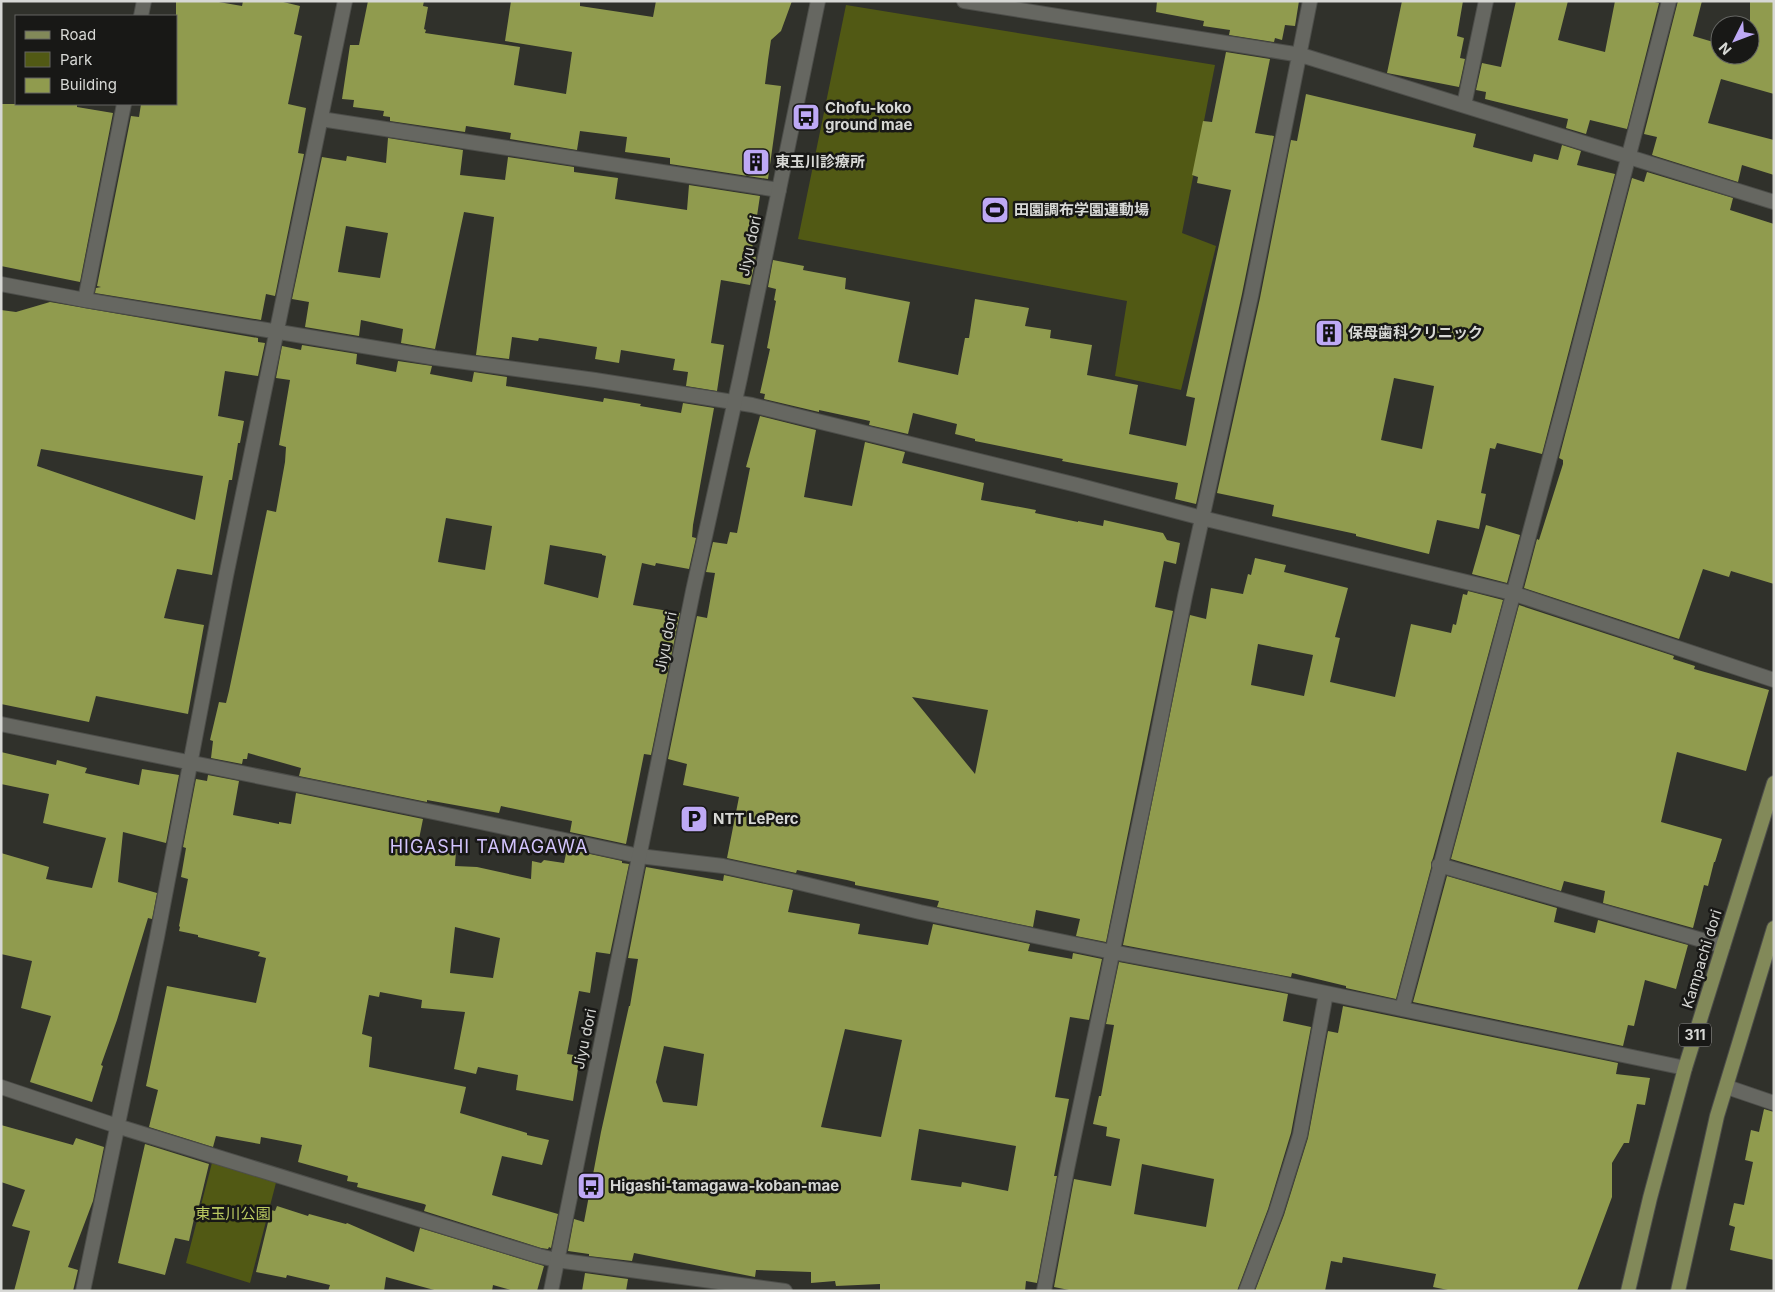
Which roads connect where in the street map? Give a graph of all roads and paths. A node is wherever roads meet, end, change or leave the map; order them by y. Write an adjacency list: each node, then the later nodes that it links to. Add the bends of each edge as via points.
1 (144, 1): 8 (street)
2 (345, 1): 12 (street)
3 (818, 1): 14 (street, Jiyu dori)
4 (964, 1): 9 (street)
5 (1310, 1): 9 (street)
6 (1486, 1): 11 (street)
7 (1669, 1): 13 (street)
8 (141, 15)
9 (1300, 55): 11 (street); 20 (street)
10 (124, 105): 17 (street)
11 (1464, 105): 13 (street)
12 (321, 119): 14 (street); 18 (street)
13 (1630, 156): 15 (street); 21 (street)
14 (779, 190): 19 (street, Jiyu dori)
15 (1774, 202)
16 (1, 284): 17 (street)
17 (85, 300): 18 (street)
18 (276, 332): 19 (street); 24 (street)
19 (734, 402): 20 (street); 26 (street, Jiyu dori)
20 (1202, 518): 21 (street); 30 (street)
21 (1512, 593): 22 (street); 27 (street)
22 (1774, 680)
23 (1, 724): 24 (street)
24 (191, 762): 26 (street); 37 (street)
25 (1774, 783): 29 (main road, Kampachi dori / 311)
26 (639, 856): 30 (street, via 723,866); 38 (street, Jiyu dori)
27 (1440, 865): 29 (street); 32 (street)
28 (1774, 928): 35 (main road)
29 (1723, 946): 33 (main road, Kampachi dori / 311)
30 (1112, 952): 31 (street); 42 (street)
31 (1326, 993): 32 (street); 43 (street, via 1300,1135 1276,1212)
32 (1402, 1009): 33 (street)
33 (1685, 1068): 44 (main road, Kampachi dori / 311)
34 (1, 1087): 37 (street)
35 (1727, 1087): 36 (street); 45 (main road, via 1717,1116)
36 (1774, 1103)
37 (117, 1126): 38 (street); 39 (street)
38 (556, 1260): 40 (street, Jiyu dori); 41 (street)
39 (83, 1291)
40 (551, 1291)
41 (786, 1291)
42 (1044, 1291)
43 (1246, 1291)
44 (1628, 1291)
45 (1678, 1291)

